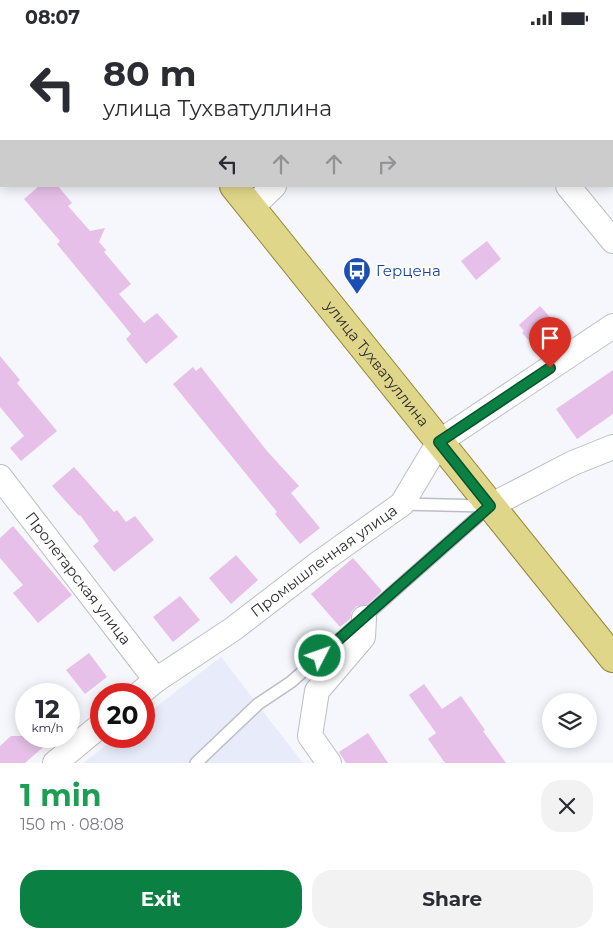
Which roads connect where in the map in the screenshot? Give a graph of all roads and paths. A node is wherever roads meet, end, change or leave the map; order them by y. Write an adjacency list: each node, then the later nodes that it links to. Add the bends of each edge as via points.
1 (235, 187): 4 (main road, улица Тухватуллина)
2 (273, 187): 4 (street)
3 (569, 187): 5 (street)
4 (251, 208): 7 (main road, улица Тухватуллина)
5 (613, 241)
6 (613, 326): 7 (street, Промышленная улица)
7 (439, 442): 10 (street, Промышленная улица); 11 (main road, улица Тухватуллина)
8 (613, 447): 11 (street, via 573,463)
9 (0, 477): 14 (street, Пролетарская улица)
10 (402, 503): 11 (lane); 15 (street, Промышленная улица, via 233,629)
11 (490, 506): 12 (lane); 13 (main road, улица Тухватуллина)
12 (364, 618): 18 (lane, via 291,682 258,705); 19 (street, via 363,637 317,691 310,736)
13 (613, 658)
14 (144, 683)
15 (153, 683)
16 (90, 734): 17 (street)
17 (55, 763)
18 (196, 763)
19 (329, 763)

